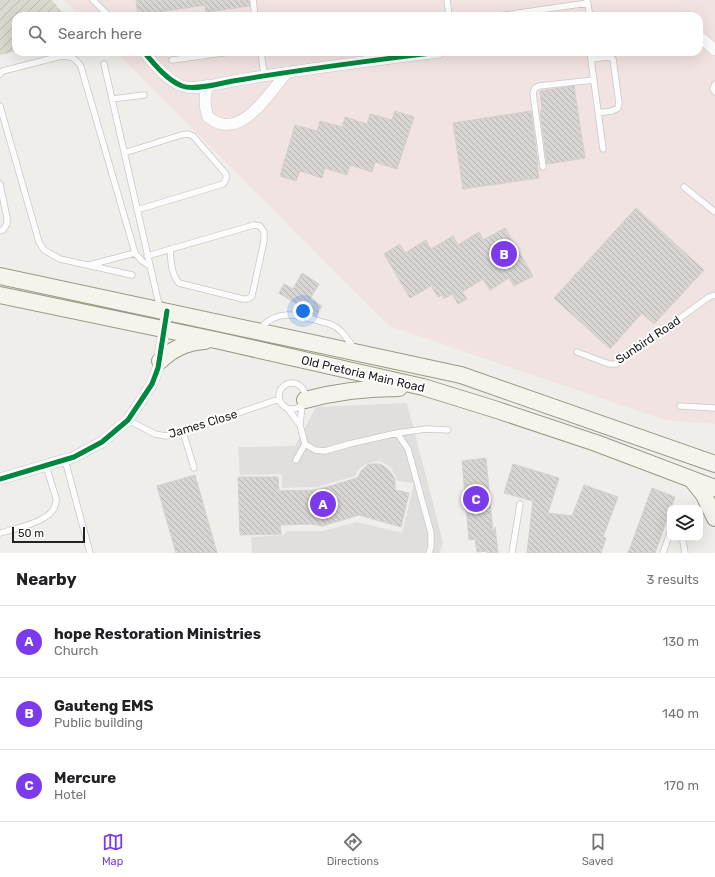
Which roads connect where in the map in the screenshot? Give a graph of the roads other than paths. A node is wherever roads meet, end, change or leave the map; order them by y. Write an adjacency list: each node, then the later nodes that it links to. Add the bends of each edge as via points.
1 (93, 0): 5 (lane)
2 (253, 0): 6 (lane)
3 (447, 0): 7 (lane)
4 (588, 2): 8 (lane); 9 (lane)
5 (105, 12)
6 (254, 12)
7 (448, 12)
8 (524, 12)
9 (589, 12)
10 (703, 40): 11 (street)
11 (715, 50)
12 (148, 56): 25 (street, via 158,68 183,87)
13 (201, 56): 18 (lane)
14 (261, 56): 22 (lane)
15 (409, 56): 20 (street)
16 (591, 56): 17 (lane)
17 (591, 59): 23 (lane); 30 (lane, via 612,59 618,95 618,108)
18 (172, 60)
19 (104, 64): 28 (lane)
20 (287, 72): 22 (street); 25 (street, via 245,119 234,124 222,124 208,117 204,101)
21 (0, 74): 40 (lane, via 3,71 61,56 70,56 77,60)
22 (264, 75): 25 (street)
23 (594, 80): 30 (lane); 33 (lane, via 535,88 533,93)
24 (715, 84): 26 (lane)
25 (208, 85)
26 (715, 92)
27 (144, 95): 28 (lane)
28 (112, 99): 32 (lane)
29 (0, 106): 42 (lane, via 39,242 52,256)
30 (598, 113): 31 (lane)
31 (603, 149)
32 (124, 153): 36 (lane); 36 (lane, via 188,134 193,136 226,174 223,184)
33 (543, 167)
34 (0, 184): 38 (lane, via 8,218 7,224)
35 (684, 187): 37 (lane)
36 (137, 210): 41 (lane)
37 (715, 212)
38 (0, 231)
39 (170, 249): 39 (lane, via 254,225 260,226 264,232 252,296 248,299 179,283 172,269); 41 (lane)
40 (135, 252): 42 (lane); 43 (lane)
41 (148, 256): 43 (lane)
42 (87, 265): 44 (lane)
43 (150, 266): 48 (lane)
44 (132, 275)
45 (0, 276): 48 (main road, Old Pretoria Main Road)
46 (0, 295): 49 (main road, Old Pretoria Main Road)
47 (715, 295): 53 (lane, Sunbird Road, via 616,364 609,364)
48 (164, 310): 49 (street); 50 (main road, Old Pretoria Main Road)
49 (165, 329): 51 (main road, Old Pretoria Main Road); 54 (street)
50 (258, 331): 52 (main road, Old Pretoria Main Road); 52 (lane, via 265,322 290,314 336,327)
51 (220, 341): 54 (main road, via 194,342 181,346); 55 (main road, Old Pretoria Main Road)
52 (357, 352): 69 (main road, Old Pretoria Main Road, via 461,375)
53 (577, 352)
54 (160, 361): 61 (street, via 152,384)
55 (423, 387): 57 (main road, via 352,390 327,394); 73 (main road, Old Pretoria Main Road, via 596,443)
56 (279, 399): 57 (lane, via 282,386 294,382 302,386 306,394); 60 (lane); 64 (lane, James Close)
57 (303, 403): 60 (lane, via 295,409); 62 (lane)
58 (680, 406): 59 (lane)
59 (715, 408)
60 (288, 409): 62 (lane)
61 (128, 420): 64 (lane, James Close, via 161,436); 67 (street, via 102,442 84,453)
62 (300, 425): 66 (lane)
63 (448, 430): 65 (lane, via 426,429)
64 (183, 432): 71 (lane)
65 (397, 433): 66 (lane, via 325,451 315,450); 81 (lane, via 408,449 431,534 432,547)
66 (305, 444): 68 (lane)
67 (65, 460): 70 (street); 80 (lane)
68 (296, 460)
69 (715, 464)
70 (46, 466): 72 (street); 77 (lane, via 56,498 55,509 37,522)
71 (194, 468)
72 (0, 479)
73 (692, 480): 74 (main road, Old Pretoria Main Road); 76 (main road, via 704,495)
74 (715, 488)
75 (520, 504): 82 (lane)
76 (715, 518)
77 (0, 533)
78 (667, 541): 83 (lane)
79 (682, 541): 84 (lane)
80 (90, 553)
81 (429, 553)
82 (512, 553)
83 (663, 553)
84 (685, 553)

